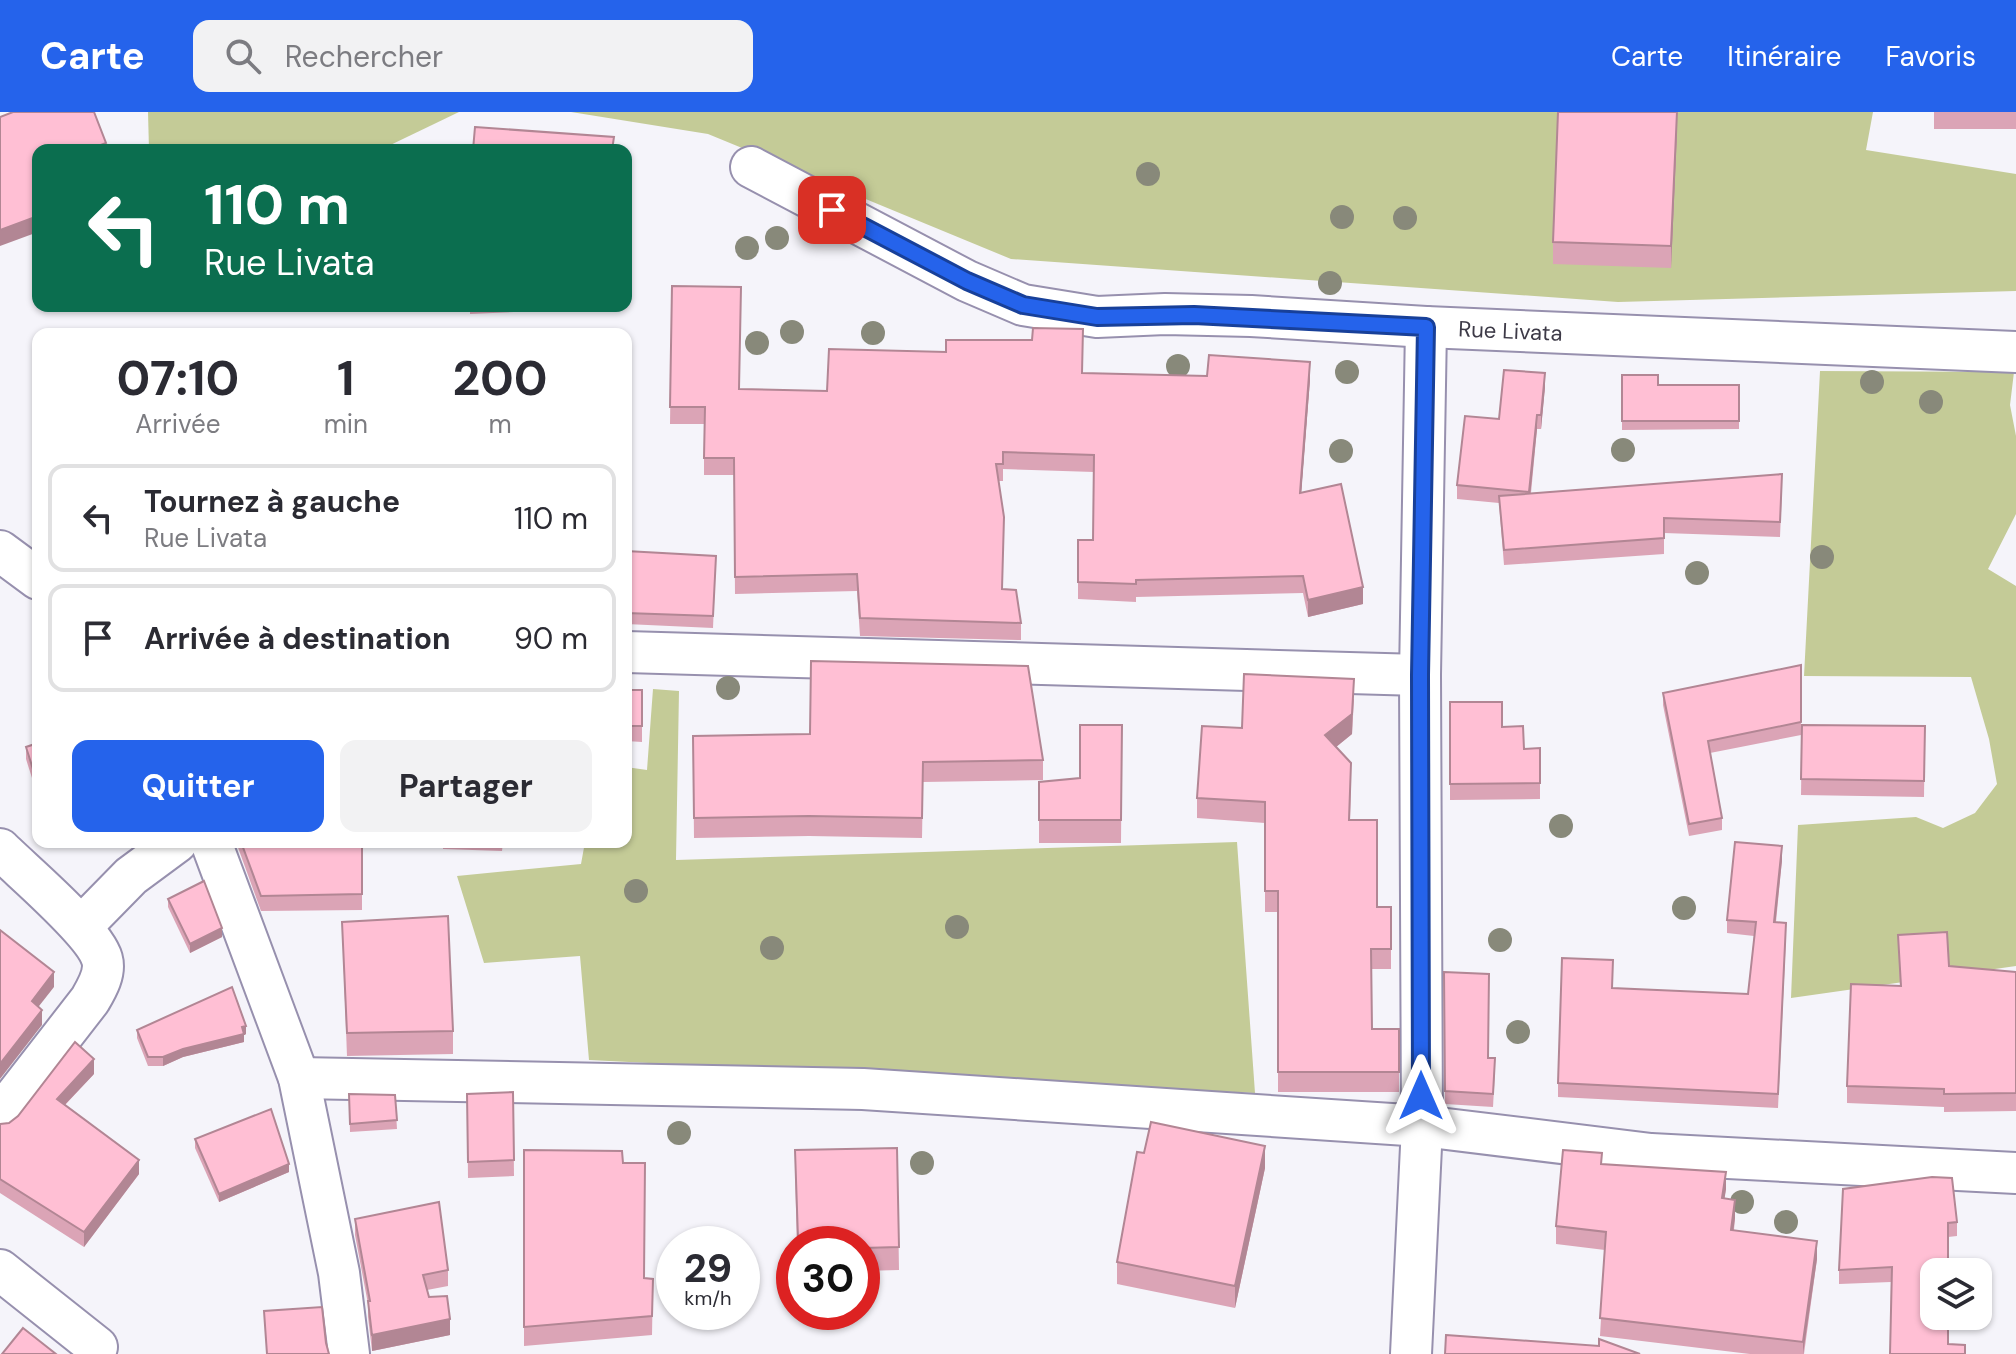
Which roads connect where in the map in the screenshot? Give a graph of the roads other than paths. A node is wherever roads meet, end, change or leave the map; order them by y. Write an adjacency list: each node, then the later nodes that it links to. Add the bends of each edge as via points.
1 (751, 167): 2 (street, Rue Livata, via 1023,305 1097,317 1208,315)
2 (1426, 327): 3 (street, Rue Livata); 7 (street)
3 (2016, 352)
4 (0, 551): 5 (street)
5 (32, 575)
6 (632, 652): 7 (street)
7 (1420, 675): 14 (street)
8 (169, 848): 11 (street, via 131,876)
9 (213, 848): 12 (street)
10 (0, 849): 11 (street)
11 (81, 927): 13 (street, via 102,959 101,980)
12 (299, 1078): 14 (street, via 863,1089); 18 (street, via 339,1273)
13 (0, 1116)
14 (1422, 1126): 15 (street, via 1651,1154); 19 (street)
15 (2016, 1173)
16 (0, 1270): 17 (street)
17 (97, 1347)
18 (349, 1354)
19 (1411, 1354)

